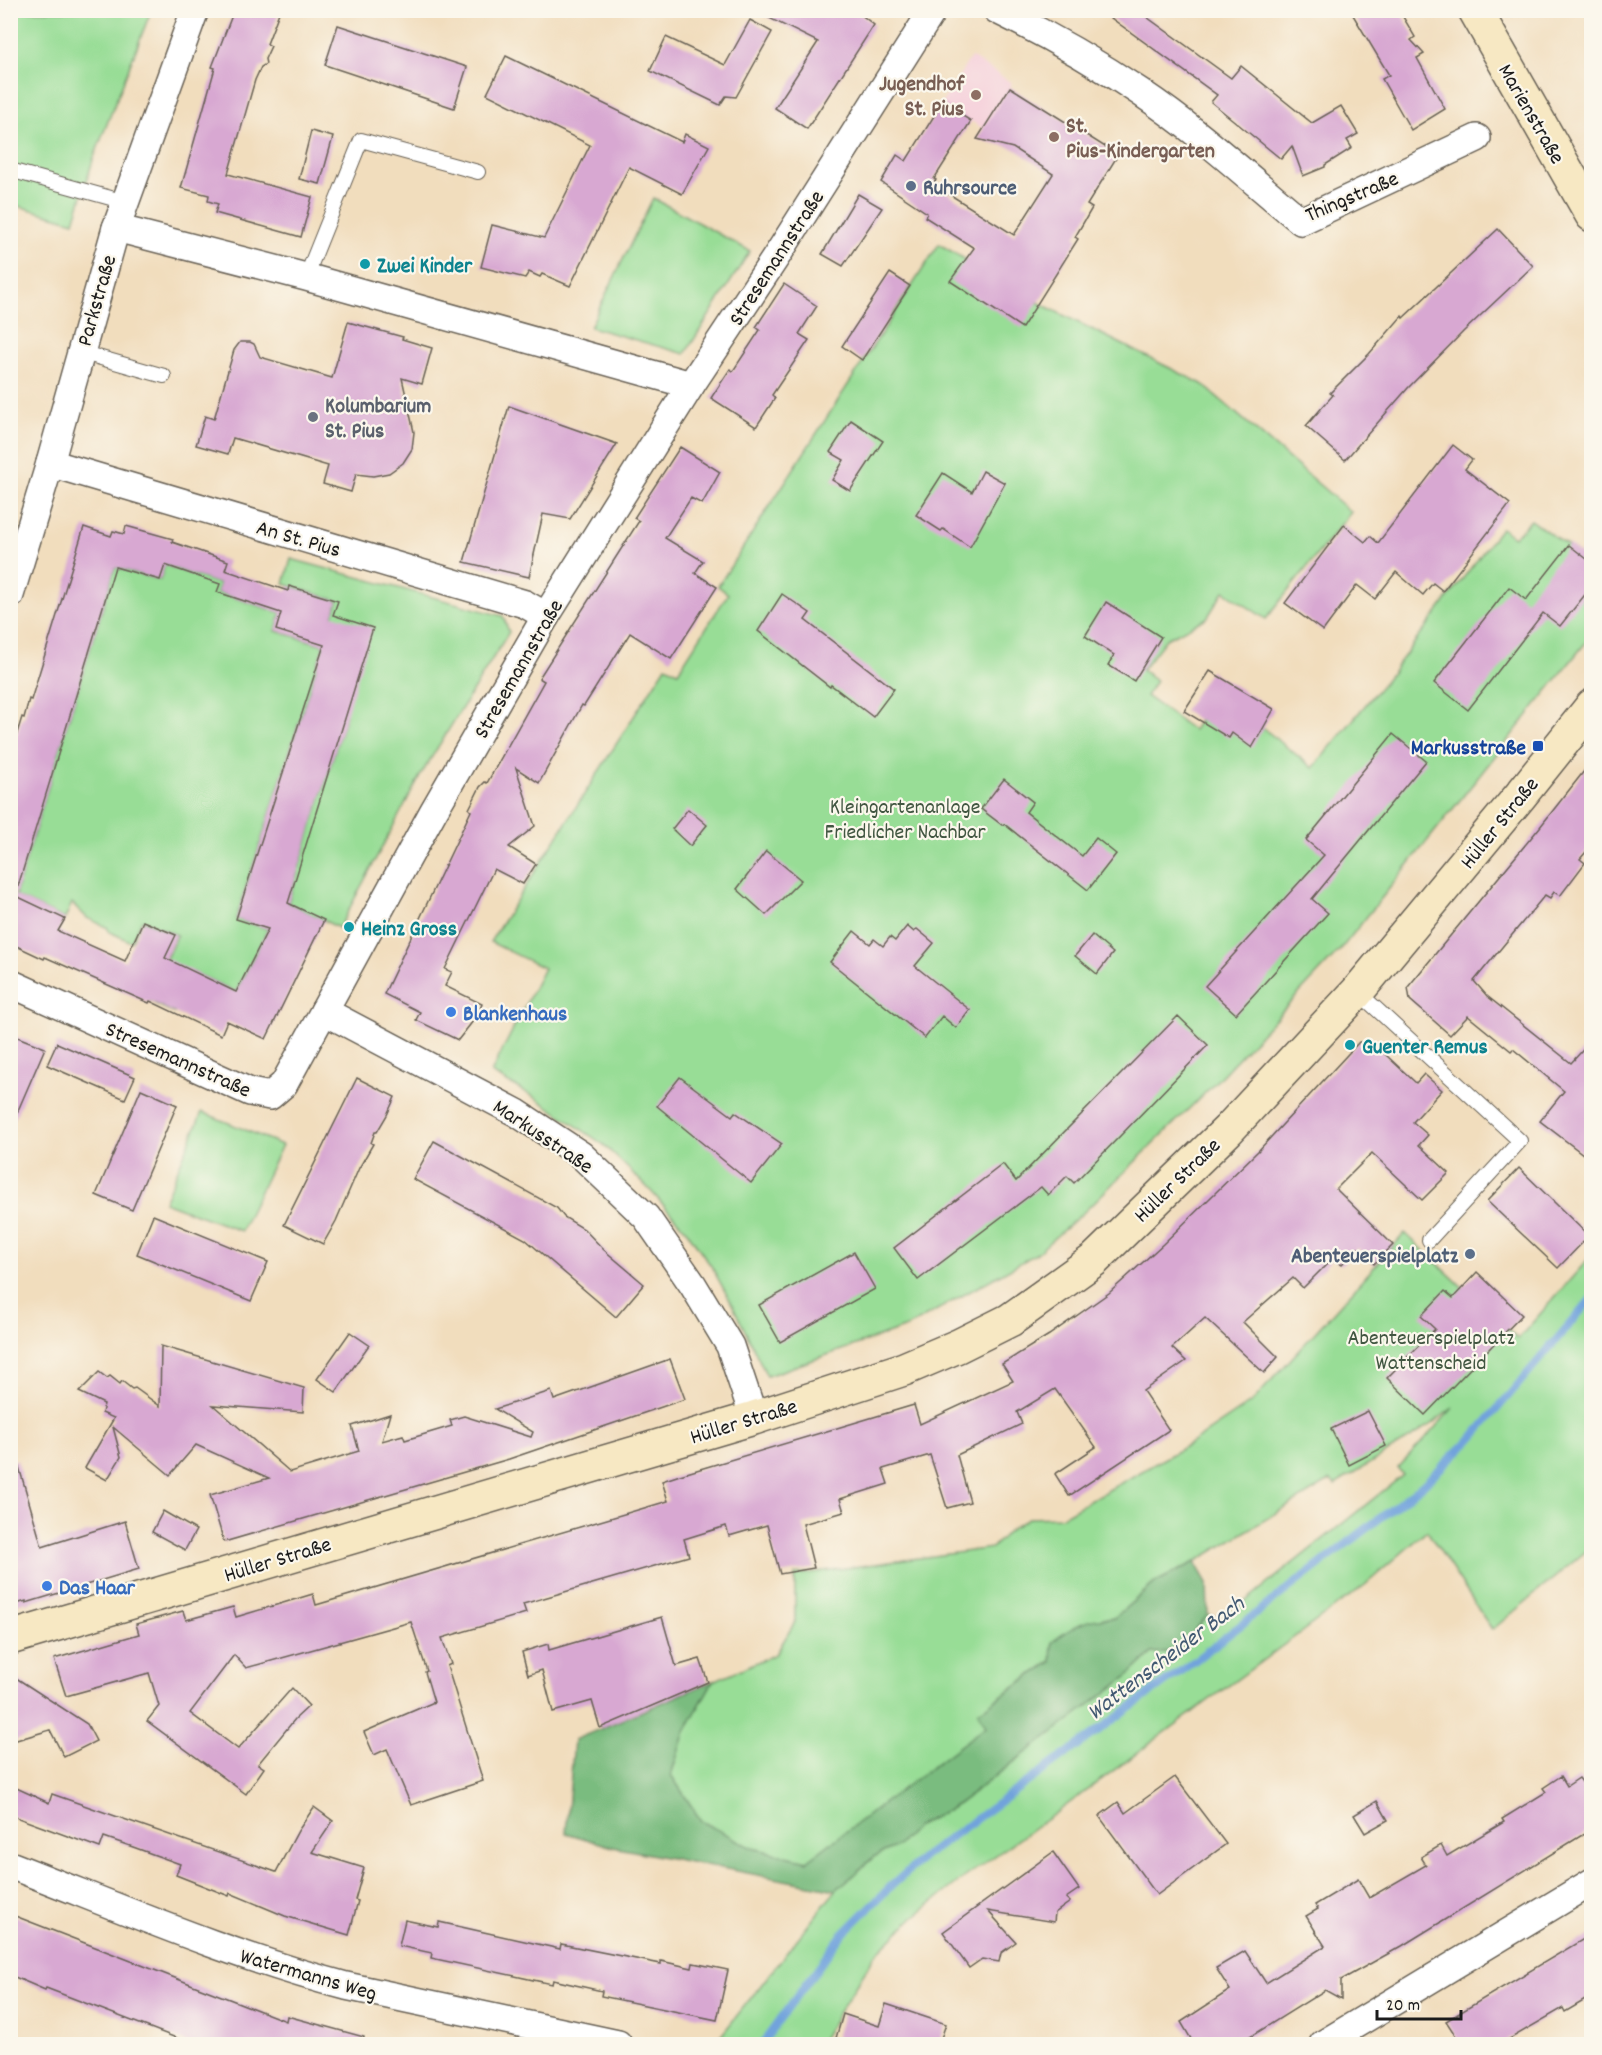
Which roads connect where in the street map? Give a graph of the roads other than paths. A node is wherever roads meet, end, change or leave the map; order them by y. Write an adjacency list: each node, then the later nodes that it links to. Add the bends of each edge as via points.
1 (195, 10): 8 (street, Parkstraße)
2 (933, 10): 14 (street, Stresemannstraße)
3 (997, 10): 5 (street, Thingstraße, via 1045,34 1141,93 1301,221)
4 (1474, 10): 9 (street, Marienstraße)
5 (1477, 138)
6 (10, 170): 8 (lane)
7 (478, 172): 11 (lane, via 361,140)
8 (125, 202): 10 (street, Parkstraße)
9 (1592, 214)
10 (116, 228): 11 (street); 12 (street, Parkstraße)
11 (306, 277): 14 (street)
12 (80, 352): 13 (lane); 15 (street, Parkstraße)
13 (164, 376)
14 (691, 385): 17 (street, Stresemannstraße)
15 (50, 463): 16 (street, Parkstraße); 17 (street, An St. Pius, via 525,604)
16 (10, 595)
17 (546, 616): 21 (street, Stresemannstraße)
18 (1592, 706): 20 (street, Hüller Straße)
19 (10, 983): 21 (street, Stresemannstraße, via 250,1092 270,1096 284,1084)
20 (1357, 992): 22 (lane, via 1520,1141); 23 (street, Hüller Straße, via 1228,1130 1094,1260 1010,1320 904,1369)
21 (324, 1011): 23 (street, Markusstraße, via 517,1113 581,1155 646,1217 693,1285 730,1347)
22 (1429, 1240)
23 (754, 1418): 24 (street, Hüller Straße)
24 (10, 1638)
25 (10, 1865): 27 (street, Watermanns Weg, via 303,1975)
26 (1592, 1882): 28 (street)
27 (618, 2044)
28 (1323, 2044)

